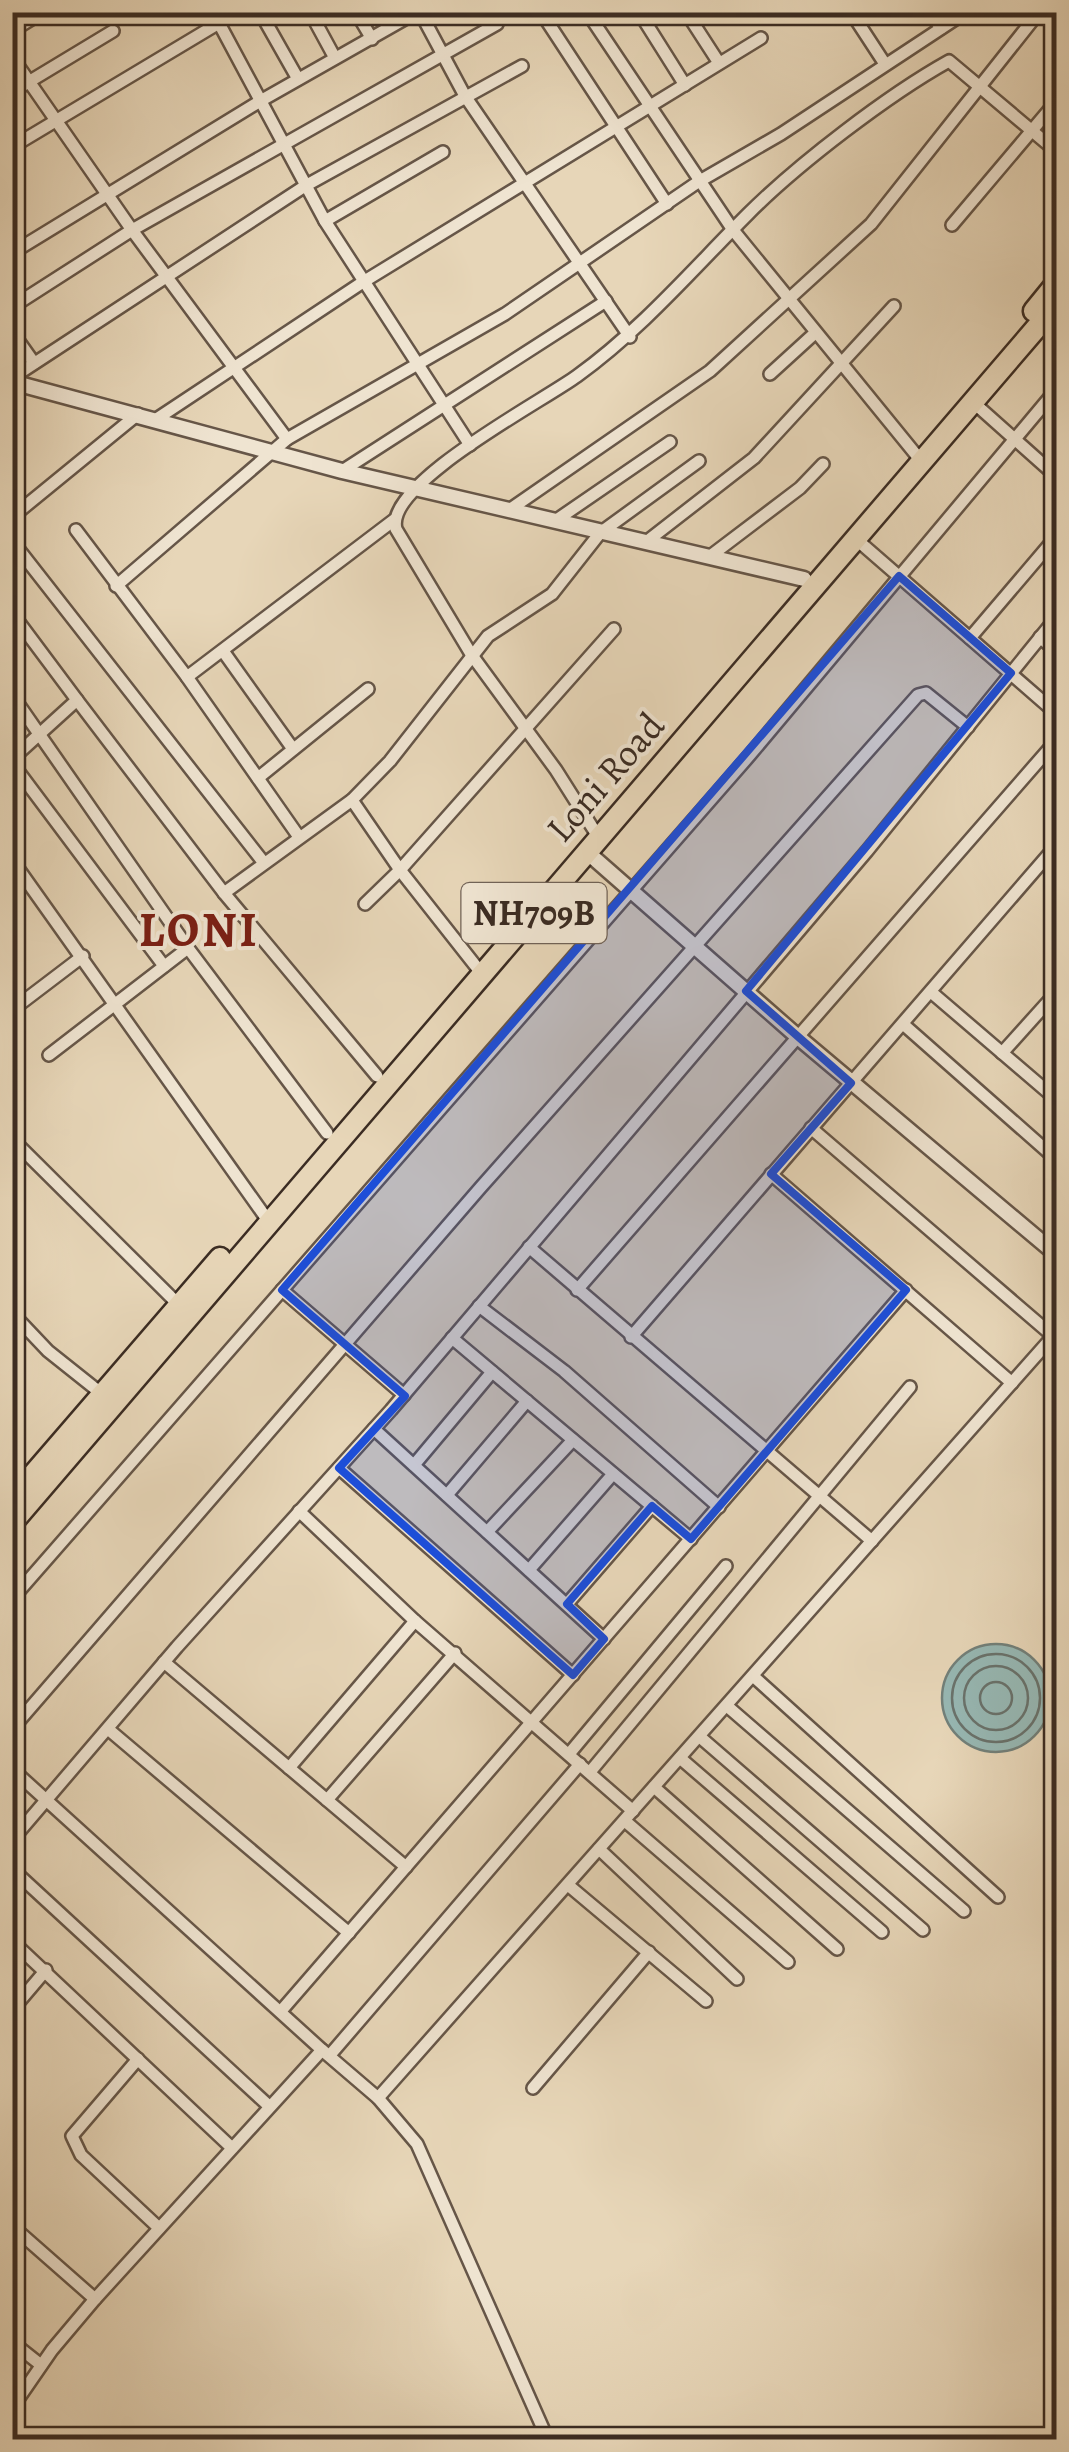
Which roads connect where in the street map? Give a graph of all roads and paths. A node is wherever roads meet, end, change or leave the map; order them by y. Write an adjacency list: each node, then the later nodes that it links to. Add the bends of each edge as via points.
1 (43, 12): 18 (street)
2 (260, 12): 27 (street)
3 (310, 12): 23 (street)
4 (356, 12): 20 (street)
5 (541, 12): 37 (street)
6 (588, 12): 35 (street)
7 (638, 12): 29 (street)
8 (686, 12): 24 (street)
9 (851, 12): 25 (street)
10 (929, 12): 16 (street)
11 (966, 12): 16 (street)
12 (1039, 13): 30 (street)
13 (412, 14): 20 (street); 21 (street)
14 (216, 18): 33 (street); 36 (street)
15 (497, 24): 21 (street)
16 (941, 28): 25 (street)
17 (113, 31): 28 (street)
18 (12, 32)
19 (761, 38): 24 (street)
20 (372, 39): 23 (street)
21 (444, 55): 32 (street); 39 (street)
22 (12, 58): 28 (street)
23 (335, 58): 27 (street)
24 (719, 63): 29 (street)
25 (885, 64): 43 (street)
26 (522, 66): 32 (street)
27 (298, 80): 33 (street)
28 (30, 81): 31 (street); 36 (street)
29 (685, 84): 35 (street)
30 (980, 85): 38 (street); 51 (street, via 953,61 942,64 808,162); 57 (street, via 870,224)
31 (12, 92)
32 (465, 96): 44 (street); 45 (street)
33 (262, 100): 39 (street); 46 (street)
34 (1056, 102): 38 (street)
35 (648, 106): 37 (street); 43 (street)
36 (56, 120): 40 (street); 46 (street)
37 (615, 128): 45 (street); 47 (street)
38 (1033, 130): 41 (street); 49 (street)
39 (284, 142): 44 (street); 50 (street)
40 (12, 147)
41 (1056, 151)
42 (443, 152): 48 (street)
43 (698, 182): 47 (street); 51 (street)
44 (305, 186): 48 (street); 54 (street)
45 (524, 186): 53 (street); 55 (street)
46 (108, 196): 50 (street); 52 (street)
47 (667, 204): 53 (street)
48 (325, 221): 55 (street)
49 (952, 225)
50 (132, 230): 54 (street); 61 (street)
51 (733, 230): 57 (street); 64 (street)
52 (12, 253)
53 (582, 266): 58 (street); 66 (street)
54 (165, 274): 65 (street); 67 (street)
55 (362, 282): 66 (street); 67 (street)
56 (1056, 284): 81 (highway, Loni Road / NH709B)
57 (787, 299): 63 (street); 87 (street, via 710,371)
58 (606, 301): 64 (street); 72 (street)
59 (1056, 305): 73 (highway, Loni Road / NH709B)
60 (894, 306): 68 (street)
61 (12, 307)
62 (12, 332): 65 (street)
63 (815, 333): 68 (street); 69 (street)
64 (630, 337): 79 (street)
65 (34, 363): 70 (street)
66 (420, 364): 72 (street); 76 (street)
67 (232, 365): 75 (street); 76 (street)
68 (841, 366): 81 (street); 96 (street, via 754,458)
69 (770, 374)
70 (12, 380): 74 (street)
71 (1056, 390): 77 (street)
72 (443, 402): 79 (street); 84 (street)
73 (973, 402): 77 (street); 81 (highway, Loni Road / NH709B)
74 (138, 414): 75 (street); 88 (street)
75 (158, 418): 80 (street)
76 (287, 439): 80 (street)
77 (1014, 440): 85 (street); 98 (street)
78 (670, 442): 90 (street)
79 (470, 445): 86 (street)
80 (271, 452): 84 (street); 100 (street)
81 (917, 457): 94 (highway, Loni Road / NH709B); 99 (highway, Loni Road / NH709B)
82 (699, 462): 92 (street)
83 (823, 464): 97 (street)
84 (342, 470): 86 (street)
85 (1056, 476)
86 (416, 487): 87 (street); 89 (street)
87 (512, 508): 90 (street)
88 (13, 516)
89 (394, 520): 106 (street); 108 (street)
90 (555, 521): 92 (street)
91 (76, 530): 100 (street)
92 (600, 533): 96 (street); 108 (street, via 552,594)
93 (1056, 537): 105 (street)
94 (856, 539): 98 (street); 124 (highway, Loni Road / NH709B)
95 (12, 541): 127 (street)
96 (646, 542): 97 (street)
97 (713, 554): 99 (street)
98 (900, 576): 105 (street); 129 (street)
99 (804, 579): 124 (highway, Loni Road / NH709B)
100 (116, 586): 110 (street)
101 (12, 613): 113 (street)
102 (1056, 618): 104 (street)
103 (614, 629): 116 (street)
104 (1040, 637): 107 (street); 109 (street)
105 (970, 638): 109 (street)
106 (223, 651): 110 (street); 119 (street)
107 (1056, 651)
108 (471, 654): 116 (street); 122 (street)
109 (1011, 673): 114 (street); 115 (street)
110 (188, 677): 121 (street)
111 (368, 689): 119 (street)
112 (12, 696): 117 (street)
113 (78, 700): 117 (street); 130 (street)
114 (1055, 710)
115 (968, 727): 133 (street, via 920,692); 137 (street)
116 (525, 728): 124 (street); 128 (street)
117 (42, 734): 120 (street); 132 (street)
118 (1056, 741): 143 (street)
119 (293, 749): 121 (street)
120 (12, 761): 135 (street)
121 (258, 778): 123 (street)
122 (352, 800): 123 (street); 128 (street)
123 (299, 837): 127 (street)
124 (592, 839): 129 (street); 136 (highway, Loni Road / NH709B)
125 (1056, 846): 138 (street)
126 (12, 860): 134 (street)
127 (264, 863): 130 (street)
128 (400, 870): 131 (street); 136 (street)
129 (629, 892): 133 (street); 157 (street)
130 (224, 893): 146 (street)
131 (365, 904)
132 (188, 948): 135 (street); 150 (street)
133 (695, 948): 137 (street); 166 (street)
134 (82, 956): 140 (street); 141 (street)
135 (164, 966): 140 (street)
136 (477, 969): 146 (highway, Loni Road / NH709B); 154 (highway, Loni Road / NH709B)
137 (746, 991): 143 (street); 155 (street)
138 (931, 992): 142 (street); 144 (street)
139 (1056, 993): 144 (street)
140 (115, 1002): 145 (street); 154 (street)
141 (12, 1010)
142 (903, 1024): 147 (street); 152 (street)
143 (798, 1038): 147 (street); 158 (street)
144 (1002, 1053): 148 (street)
145 (48, 1055)
146 (376, 1076): 150 (highway, Loni Road / NH709B)
147 (851, 1083): 149 (street); 156 (street)
148 (1056, 1100)
149 (811, 1128): 153 (street); 163 (street)
150 (327, 1133): 154 (highway, Loni Road / NH709B)
151 (12, 1139): 161 (street)
152 (1056, 1158)
153 (772, 1174): 159 (street); 164 (street)
154 (264, 1217): 161 (highway, Loni Road / NH709B)
155 (529, 1247): 158 (street); 160 (street)
156 (1056, 1254)
157 (282, 1290): 166 (street); 191 (street)
158 (577, 1290): 164 (street)
159 (906, 1290): 168 (street); 175 (street)
160 (479, 1306): 165 (street); 183 (street)
161 (184, 1310): 170 (highway, Loni Road / NH709B); 185 (highway, Loni Road / NH709B)
162 (12, 1313): 170 (street)
163 (1055, 1335): 168 (street)
164 (630, 1337): 175 (street)
165 (452, 1338): 167 (street); 171 (street)
166 (347, 1346): 171 (street); 201 (street)
167 (492, 1372): 172 (street); 176 (street)
168 (1012, 1383): 188 (street)
169 (910, 1387): 180 (street)
170 (102, 1394): 181 (highway, Loni Road / NH709B)
171 (404, 1395): 173 (street)
172 (526, 1401): 174 (street); 179 (street)
173 (374, 1430): 176 (street); 177 (street)
174 (573, 1440): 178 (street); 186 (street)
175 (766, 1452): 180 (street); 183 (street)
176 (414, 1466): 179 (street)
177 (339, 1468): 184 (street); 197 (street)
178 (613, 1474): 182 (street); 190 (street)
179 (446, 1495): 186 (street)
180 (821, 1498): 188 (street); 208 (street)
181 (12, 1499)
182 (652, 1506): 187 (street); 192 (street)
183 (719, 1507): 187 (street)
184 (300, 1511): 193 (street); 196 (street)
185 (12, 1522)
186 (487, 1532): 190 (street)
187 (691, 1539): 194 (street)
188 (872, 1541): 198 (street)
189 (726, 1566): 204 (street)
190 (529, 1570): 192 (street)
191 (12, 1599)
192 (567, 1604): 194 (street)
193 (414, 1621): 195 (street); 207 (street)
194 (604, 1639): 197 (street)
195 (455, 1653): 200 (street); 211 (street)
196 (164, 1662): 202 (street); 207 (street)
197 (573, 1675): 200 (street)
198 (753, 1676): 199 (street); 218 (street)
199 (727, 1706): 203 (street); 219 (street)
200 (532, 1723): 204 (street); 215 (street)
201 (12, 1729)
202 (108, 1729): 210 (street); 222 (street)
203 (700, 1737): 205 (street); 220 (street)
204 (568, 1754): 208 (street)
205 (680, 1758): 209 (street); 221 (street)
206 (12, 1768): 210 (street)
207 (289, 1768): 211 (street)
208 (585, 1768): 212 (street); 232 (street)
209 (654, 1787): 212 (street); 224 (street)
210 (47, 1799): 213 (street); 231 (street)
211 (327, 1800): 215 (street)
212 (630, 1816): 214 (street); 226 (street)
213 (12, 1840)
214 (599, 1849): 217 (street); 228 (street)
215 (406, 1868): 222 (street)
216 (12, 1869): 236 (street)
217 (568, 1885): 225 (street); 235 (street)
218 (998, 1896)
219 (964, 1911)
220 (923, 1930)
221 (882, 1932)
222 (349, 1933): 231 (street)
223 (12, 1941): 227 (street)
224 (838, 1949)
225 (648, 1952): 229 (street); 234 (street)
226 (788, 1962)
227 (46, 1970): 230 (street); 233 (street)
228 (737, 1978)
229 (706, 2002)
230 (12, 2010)
231 (281, 2011): 232 (street)
232 (326, 2052): 235 (street); 236 (street)
233 (138, 2059): 237 (street); 239 (street, via 72,2136 81,2155)
234 (532, 2088)
235 (378, 2098): 244 (street, via 416,2144)
236 (269, 2106): 237 (street)
237 (232, 2148): 239 (street)
238 (12, 2226): 240 (street)
239 (159, 2228): 240 (street)
240 (94, 2299): 242 (street)
241 (12, 2342): 242 (street)
242 (40, 2365): 243 (street)
243 (12, 2408)
244 (548, 2440)

